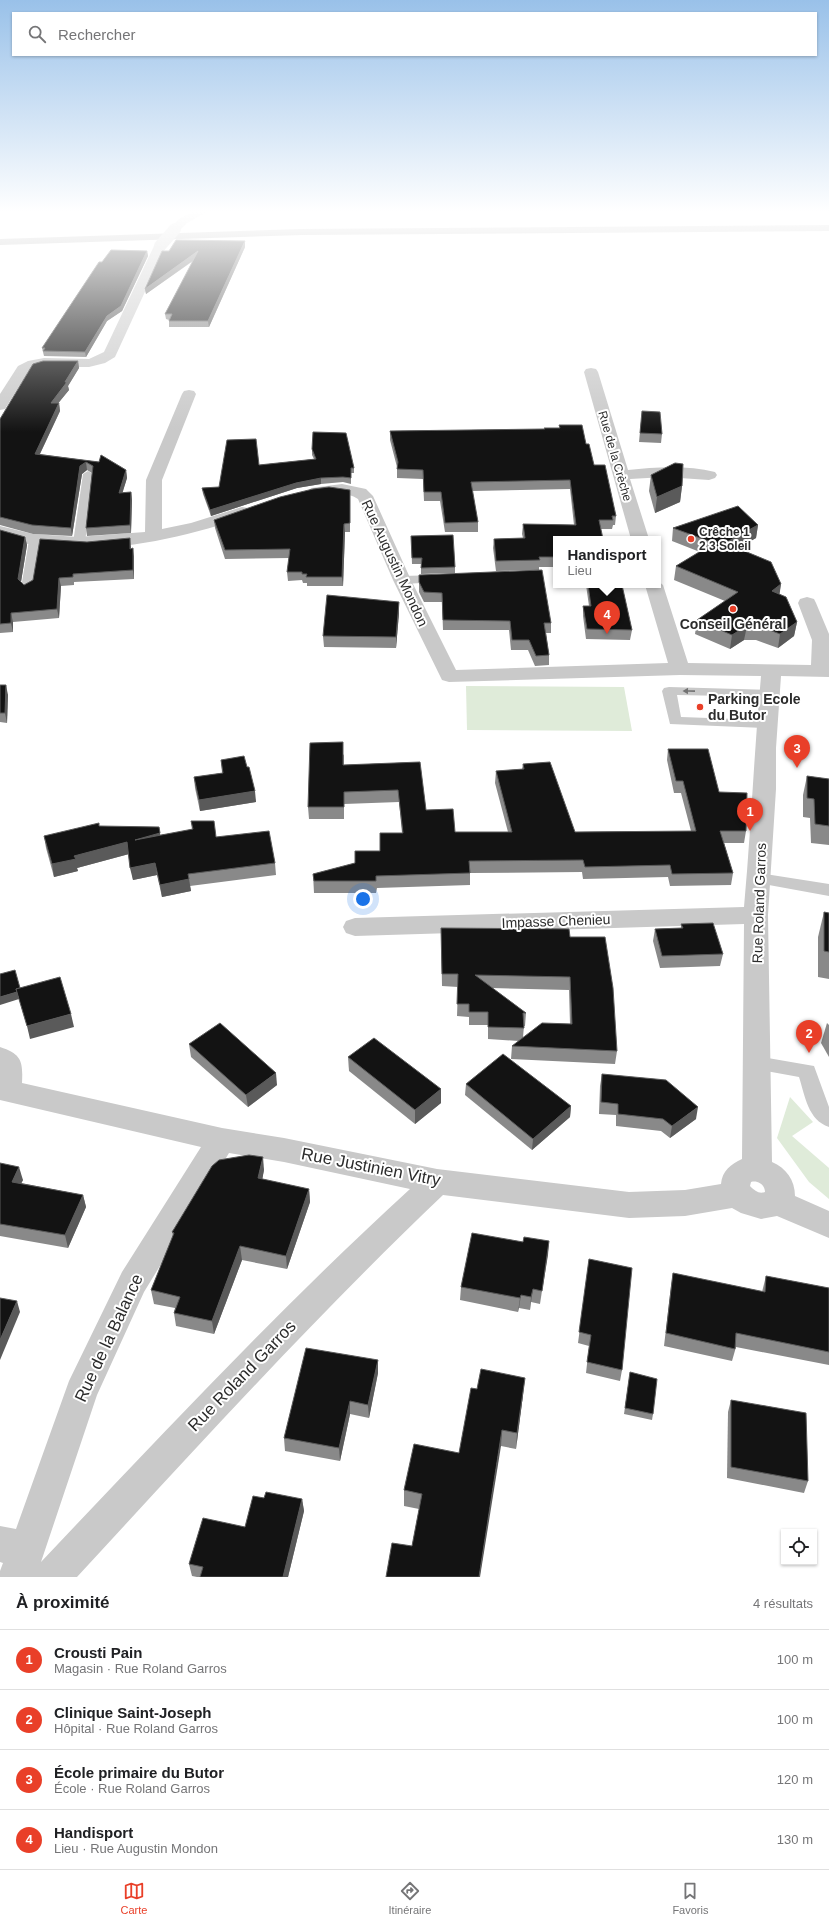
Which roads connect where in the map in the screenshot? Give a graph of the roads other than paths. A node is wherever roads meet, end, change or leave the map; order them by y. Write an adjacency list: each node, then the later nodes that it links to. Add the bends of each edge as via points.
1 (142, 285): 4 (street, bridge, via 110,354 103,360 85,364 28,366 23,369)
2 (591, 372): 6 (street, Rue de la Crèche)
3 (189, 394): 11 (street, via 154,480)
4 (0, 406)
5 (88, 474): 14 (lane)
6 (620, 475): 7 (street, via 657,471 689,471); 12 (street, Rue de la Crèche)
7 (709, 475)
8 (303, 493): 16 (street, Rue Augustin Mondon, via 347,489 360,491 365,496)
9 (256, 507): 11 (street, via 229,517)
10 (0, 531): 13 (street)
11 (153, 536): 14 (street)
12 (639, 536)
13 (35, 540): 14 (street); 17 (lane)
14 (79, 543)
15 (448, 578): 16 (lane)
16 (402, 580): 20 (street, Rue Augustin Mondon, via 449,676)
17 (27, 588)
18 (655, 588): 20 (street)
19 (807, 603): 22 (street, via 822,640)
20 (680, 669): 21 (street, Rue Augustin Mondon)
21 (772, 669): 22 (street); 23 (street, Rue Roland Garros)
22 (825, 671)
23 (770, 693): 24 (street, Rue Roland Garros); 24 (lane, one-way to 24, via 669,691 675,721)
24 (767, 724): 25 (street, Rue Roland Garros)
25 (758, 878): 26 (lane); 27 (street, Rue Roland Garros)
26 (829, 890)
27 (756, 915): 28 (street, Impasse Chenieu); 30 (street, Rue Roland Garros)
28 (355, 927)
29 (0, 1058): 31 (street, Rue Justinien Vitry, via 9,1066)
30 (757, 1063): 32 (lane, via 807,1071 819,1110); 34 (street, Rue Roland Garros)
31 (4, 1090): 33 (street, Rue Justinien Vitry)
32 (829, 1119)
33 (222, 1140): 35 (street, Rue Justinien Vitry, via 284,1150); 39 (street, Rue de la Balance, via 133,1282 80,1392)
34 (757, 1170): 36 (street, via 744,1171 739,1176 736,1188); 37 (street, via 771,1175 780,1185 781,1191)
35 (437, 1182): 36 (street, Rue Justinien Vitry, via 629,1205 685,1203); 40 (street, Rue Roland Garros, via 374,1241 211,1407)
36 (738, 1194): 37 (street, via 758,1207)
37 (777, 1202): 38 (street)
38 (829, 1225)
39 (14, 1557)
40 (52, 1577)

